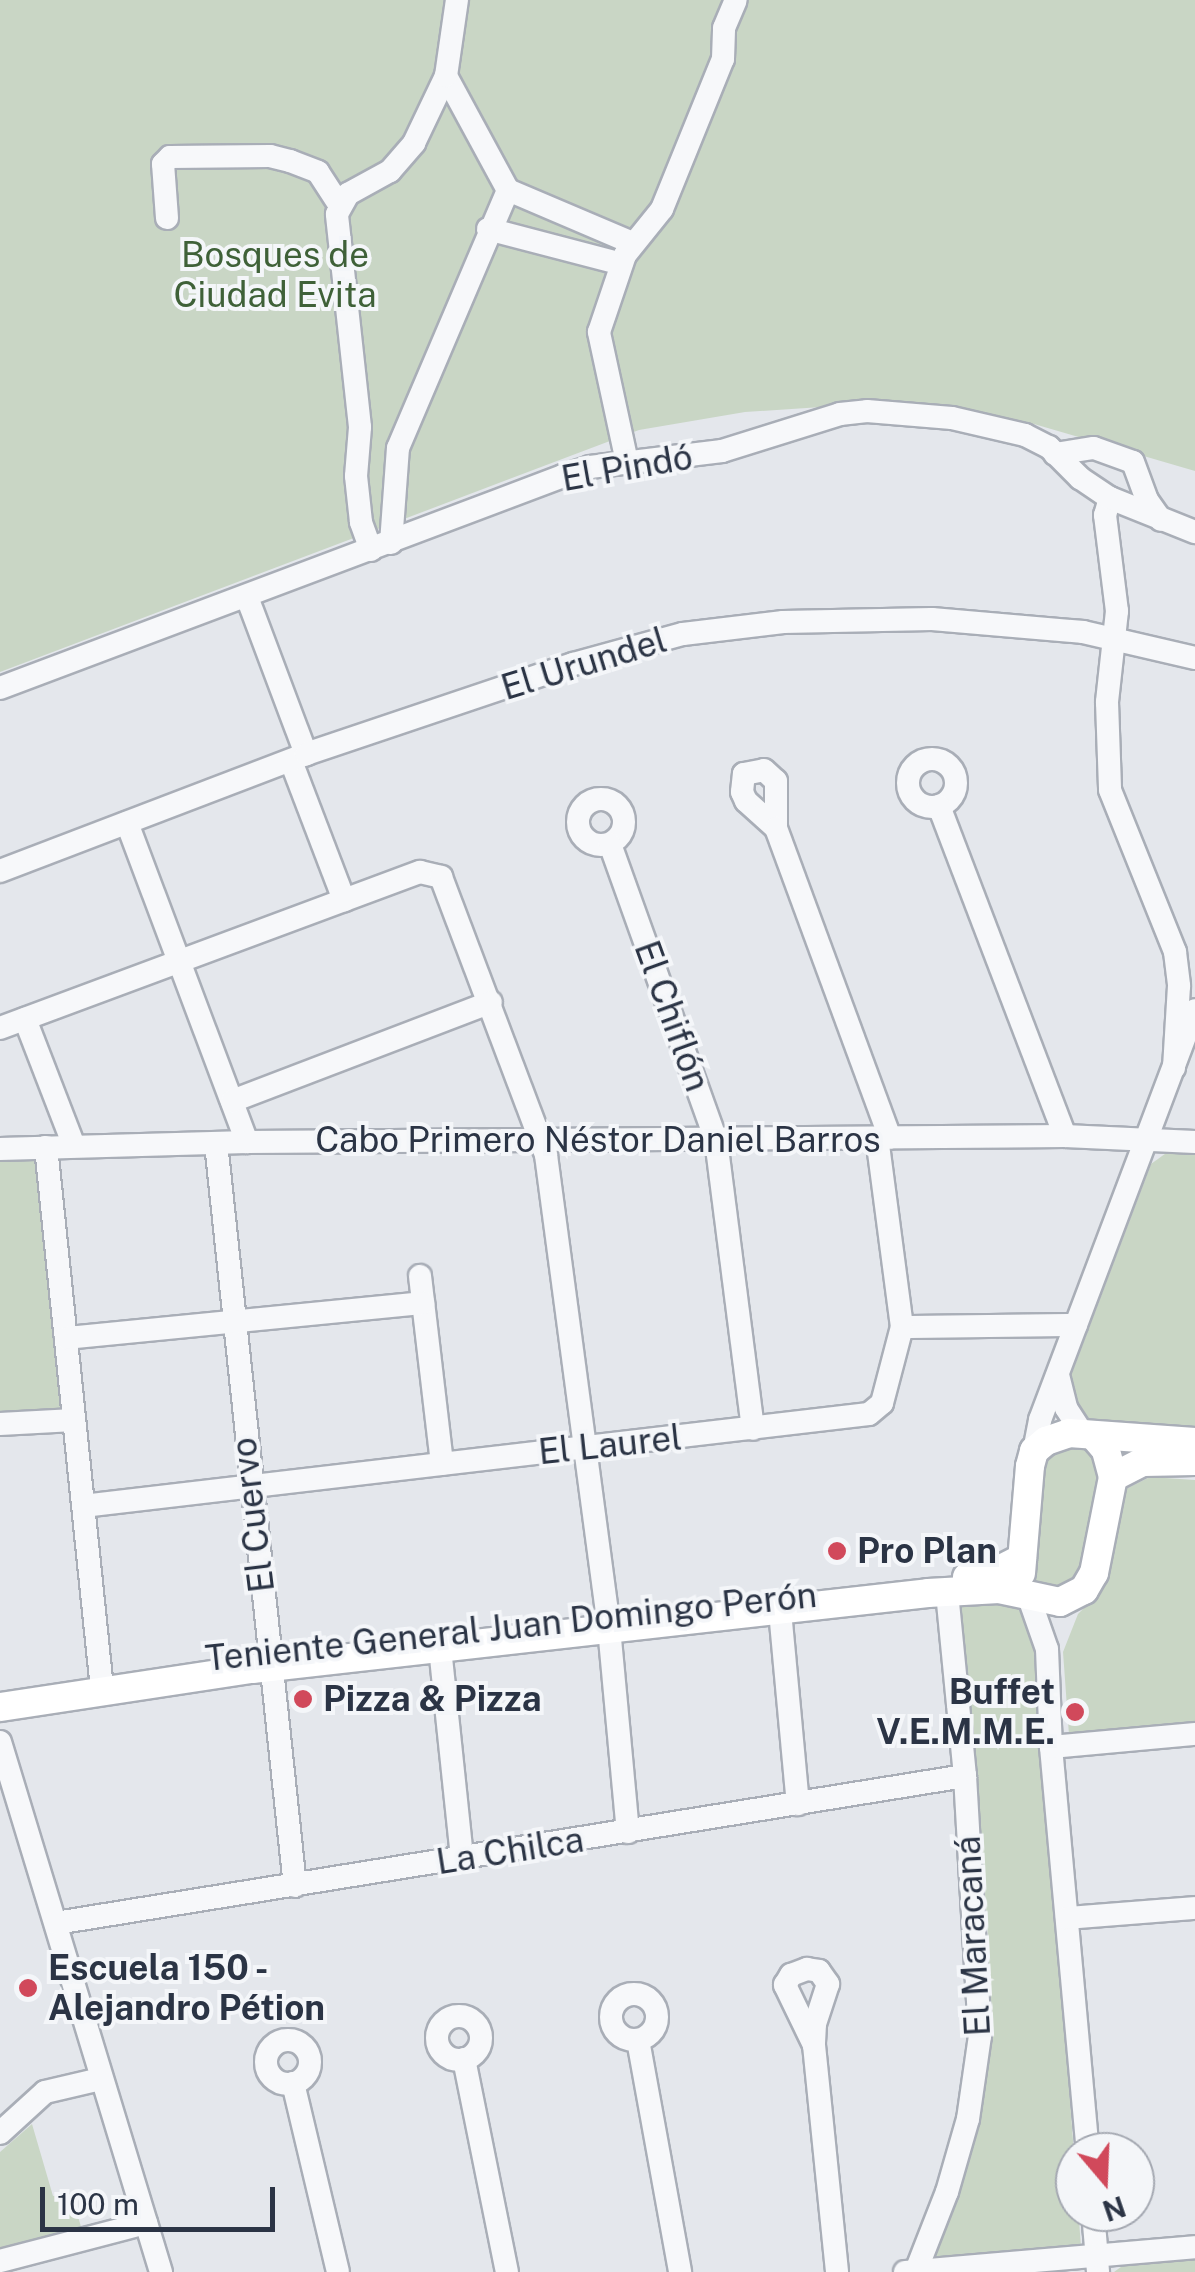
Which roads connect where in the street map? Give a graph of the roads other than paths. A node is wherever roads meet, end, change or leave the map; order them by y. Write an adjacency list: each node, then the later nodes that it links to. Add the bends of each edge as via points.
1 (457, 0): 3 (street)
2 (736, 0): 8 (street, via 724,28 723,59 662,209)
3 (446, 76): 4 (street); 5 (street, via 405,155 390,171 357,186)
4 (508, 190): 7 (street); 8 (street)
5 (340, 206): 6 (street, via 318,172 290,161 170,157 163,164); 14 (street, via 337,233 360,427 361,522)
6 (167, 218)
7 (488, 229): 8 (street); 14 (street, via 398,448)
8 (627, 254): 10 (street, via 598,342)
9 (1055, 454): 10 (street, El Pindó, via 1038,440 970,421 867,411 808,420 722,451); 11 (street, El Pindó); 12 (street, via 1094,448 1133,462)
10 (627, 462): 14 (street, El Pindó, via 563,476)
11 (1110, 498): 12 (street, El Pindó); 16 (street, via 1105,516 1117,611)
12 (1163, 522): 13 (street, El Pindó)
13 (1195, 532)
14 (381, 547): 15 (street, El Pindó)
15 (247, 596): 18 (street, El Pindó); 19 (street)
16 (1112, 638): 17 (street, El Urundel); 19 (street, El Urundel, via 932,619 722,628 573,664); 31 (street, via 1110,790 1174,952)
17 (1195, 658)
18 (0, 688)
19 (299, 758): 21 (street, El Urundel); 25 (street)
20 (939, 806): 33 (street)
21 (127, 823): 24 (street, El Urundel); 26 (street)
22 (776, 828): 34 (street)
23 (610, 844): 36 (street, El Chiflón)
24 (0, 872)
25 (344, 900): 26 (street); 27 (street, via 431,872 446,886)
26 (180, 962): 29 (street); 32 (street)
27 (491, 1002): 32 (street); 38 (street)
28 (1195, 1010): 31 (street)
29 (25, 1019): 30 (street); 41 (street)
30 (0, 1028)
31 (1174, 1068): 35 (street)
32 (232, 1101): 37 (street)
33 (1065, 1136): 34 (street, Cabo Primero Néstor Daniel Barros); 35 (street, Cabo Primero Néstor Daniel Barros)
34 (883, 1138): 36 (street, Cabo Primero Néstor Daniel Barros); 48 (street)
35 (1148, 1139): 39 (street, Cabo Primero Néstor Daniel Barros); 47 (street)
36 (716, 1140): 38 (street, Cabo Primero Néstor Daniel Barros); 53 (street, El Chiflón)
37 (247, 1142): 38 (street, Cabo Primero Néstor Daniel Barros); 40 (street, Cabo Primero Néstor Daniel Barros)
38 (543, 1142): 56 (street)
39 (1195, 1142)
40 (216, 1143): 41 (street, Cabo Primero Néstor Daniel Barros); 46 (street, El Cuervo)
41 (74, 1146): 42 (street, Cabo Primero Néstor Daniel Barros)
42 (46, 1147): 43 (street, Cabo Primero Néstor Daniel Barros); 49 (street)
43 (0, 1149)
44 (420, 1276): 45 (street)
45 (423, 1303): 46 (street); 59 (street)
46 (232, 1323): 49 (street); 61 (street, El Cuervo)
47 (1076, 1325): 48 (street); 50 (street)
48 (902, 1327): 53 (street, El Laurel, via 877,1409)
49 (66, 1338): 51 (street)
50 (1058, 1375): 54 (street, via 1066,1408); 57 (street)
51 (74, 1420): 52 (street); 62 (street)
52 (0, 1424)
53 (754, 1429): 56 (street, El Laurel)
54 (1088, 1435): 55 (main road); 57 (main road, via 1058,1435); 60 (main road, via 1106,1450)
55 (1195, 1442)
56 (583, 1448): 59 (street, El Laurel); 68 (street)
57 (1034, 1452): 63 (main road)
58 (1195, 1461): 60 (main road, via 1143,1462)
59 (442, 1464): 61 (street, El Laurel)
60 (1114, 1477): 66 (main road, via 1094,1573)
61 (249, 1486): 62 (street, El Laurel); 71 (street, El Cuervo)
62 (83, 1506): 72 (street)
63 (1022, 1558): 65 (main road); 68 (main road, Teniente General Juan Domingo Perón, via 976,1576)
64 (947, 1591): 65 (main road, Teniente General Juan Domingo Perón); 67 (main road, Teniente General Juan Domingo Perón); 77 (street, El Maracaná)
65 (1026, 1592): 66 (main road, Teniente General Juan Domingo Perón, via 1047,1602); 70 (street)
66 (1073, 1598): 70 (street, via 1059,1613)
67 (780, 1611): 68 (main road, Teniente General Juan Domingo Perón); 78 (street)
68 (607, 1621): 69 (main road, Teniente General Juan Domingo Perón); 71 (main road, Teniente General Juan Domingo Perón); 79 (street)
69 (440, 1648): 71 (main road, Teniente General Juan Domingo Perón); 80 (street)
70 (1047, 1649): 76 (street)
71 (272, 1660): 72 (main road, Teniente General Juan Domingo Perón); 81 (street, El Cuervo)
72 (101, 1682): 73 (main road, Teniente General Juan Domingo Perón)
73 (0, 1705)
74 (1195, 1734): 76 (street)
75 (0, 1742): 84 (street)
76 (1050, 1747): 83 (street)
77 (965, 1776): 78 (street, La Chilca); 97 (street, El Maracaná, via 979,2055 947,2192)
78 (798, 1804): 79 (street, La Chilca)
79 (628, 1832): 80 (street, La Chilca)
80 (462, 1858): 81 (street, La Chilca)
81 (295, 1886): 84 (street, La Chilca)
82 (1195, 1908): 83 (street)
83 (1067, 1918): 90 (street)
84 (56, 1922): 88 (street)
85 (638, 2040): 101 (street)
86 (814, 2045): 102 (street)
87 (464, 2059): 100 (street)
88 (101, 2080): 91 (street, via 45,2092); 92 (street)
89 (293, 2083): 99 (street)
90 (1086, 2132)
91 (0, 2134)
92 (146, 2223): 95 (street); 98 (street)
93 (1095, 2232): 96 (street)
94 (1195, 2247): 96 (street)
95 (0, 2261)
96 (1098, 2264): 97 (street)
97 (916, 2271): 103 (street)
98 (161, 2272)
99 (338, 2272)
100 (507, 2272)
101 (680, 2272)
102 (837, 2272)
103 (904, 2272)

